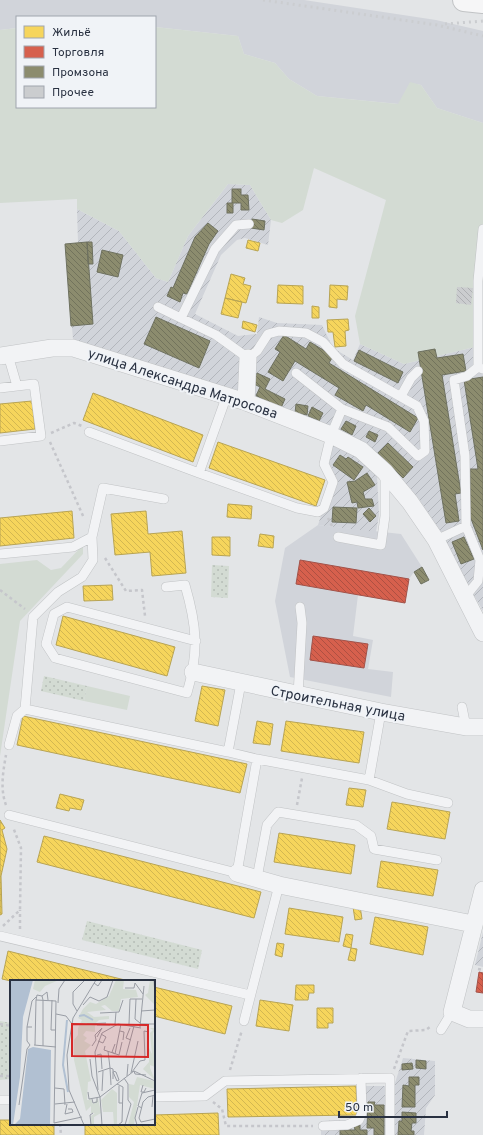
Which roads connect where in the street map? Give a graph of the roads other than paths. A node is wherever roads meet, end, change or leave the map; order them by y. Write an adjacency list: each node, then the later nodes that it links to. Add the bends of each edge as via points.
1 (249, 224): 4 (lane, via 236,225 215,249)
2 (483, 229): 7 (lane, via 478,281)
3 (158, 307): 4 (lane)
4 (181, 318): 6 (lane, via 216,335)
5 (4, 355): 10 (lane); 12 (street, улица Александра Матросова, via 52,348 73,348)
6 (248, 358): 13 (lane, via 257,351 268,334 279,331 306,333 324,342 343,364); 14 (street)
7 (480, 368): 22 (lane, via 454,380 466,456)
8 (418, 371): 13 (lane)
9 (296, 373): 15 (lane)
10 (17, 386): 11 (lane); 18 (lane, via 34,384 41,436)
11 (0, 388)
12 (227, 395): 14 (street, улица Александра Матросова); 20 (lane)
13 (401, 396): 15 (lane, via 417,406 424,421 425,451 418,456 388,428)
14 (246, 402): 17 (street, улица Александра Матросова)
15 (342, 409): 17 (lane)
16 (89, 432): 20 (lane)
17 (331, 435): 19 (street, улица Александра Матросова, via 360,450); 20 (lane, via 324,464 333,482 324,508 318,512 297,508)
18 (0, 441)
19 (385, 472): 24 (lane, via 385,516 381,545); 25 (street, улица Александра Матросова)
20 (198, 473)
21 (164, 499): 23 (lane, via 103,488)
22 (466, 526): 25 (lane); 28 (lane, via 480,560 478,581)
23 (92, 537): 26 (lane, via 73,547); 36 (lane, via 93,560 82,577 58,592 33,617)
24 (338, 537)
25 (436, 540): 28 (street, улица Александра Матросова)
26 (0, 554)
27 (166, 587): 31 (lane, via 185,585 192,610)
28 (466, 596): 30 (street, улица Александра Матросова)
29 (300, 608): 34 (lane, via 302,623)
30 (483, 633)
31 (196, 641): 32 (lane); 32 (lane, via 67,607 54,614 46,644 56,658 187,693)
32 (193, 672): 33 (street, Строительная улица)
33 (241, 683): 34 (street, Строительная улица); 40 (lane)
34 (298, 695): 37 (street, Строительная улица)
35 (462, 707): 38 (lane)
36 (25, 709): 39 (lane, via 17,716); 40 (lane)
37 (382, 712): 38 (street, Строительная улица); 42 (lane)
38 (475, 727)
39 (9, 745)
40 (228, 752): 41 (lane)
41 (258, 759): 42 (lane); 46 (lane)
42 (369, 780): 43 (lane, via 407,794)
43 (448, 803)
44 (9, 815): 46 (lane)
45 (437, 860): 47 (lane, via 374,849 371,836 356,826 278,812 267,825)
46 (237, 873): 47 (street)
47 (257, 878): 48 (street)
48 (279, 885): 50 (street); 52 (lane)
49 (483, 890): 50 (street)
50 (473, 924): 53 (street)
51 (0, 936): 52 (lane)
52 (250, 995): 55 (lane)
53 (452, 1012): 54 (street, via 469,1019); 56 (lane)
54 (483, 1019)
55 (244, 1021)
56 (441, 1030)
57 (361, 1078): 58 (lane, via 225,1081 205,1096); 59 (lane, via 362,1112 359,1120 347,1125); 60 (lane, via 390,1078)
58 (155, 1097)
59 (323, 1126)
60 (390, 1135)

